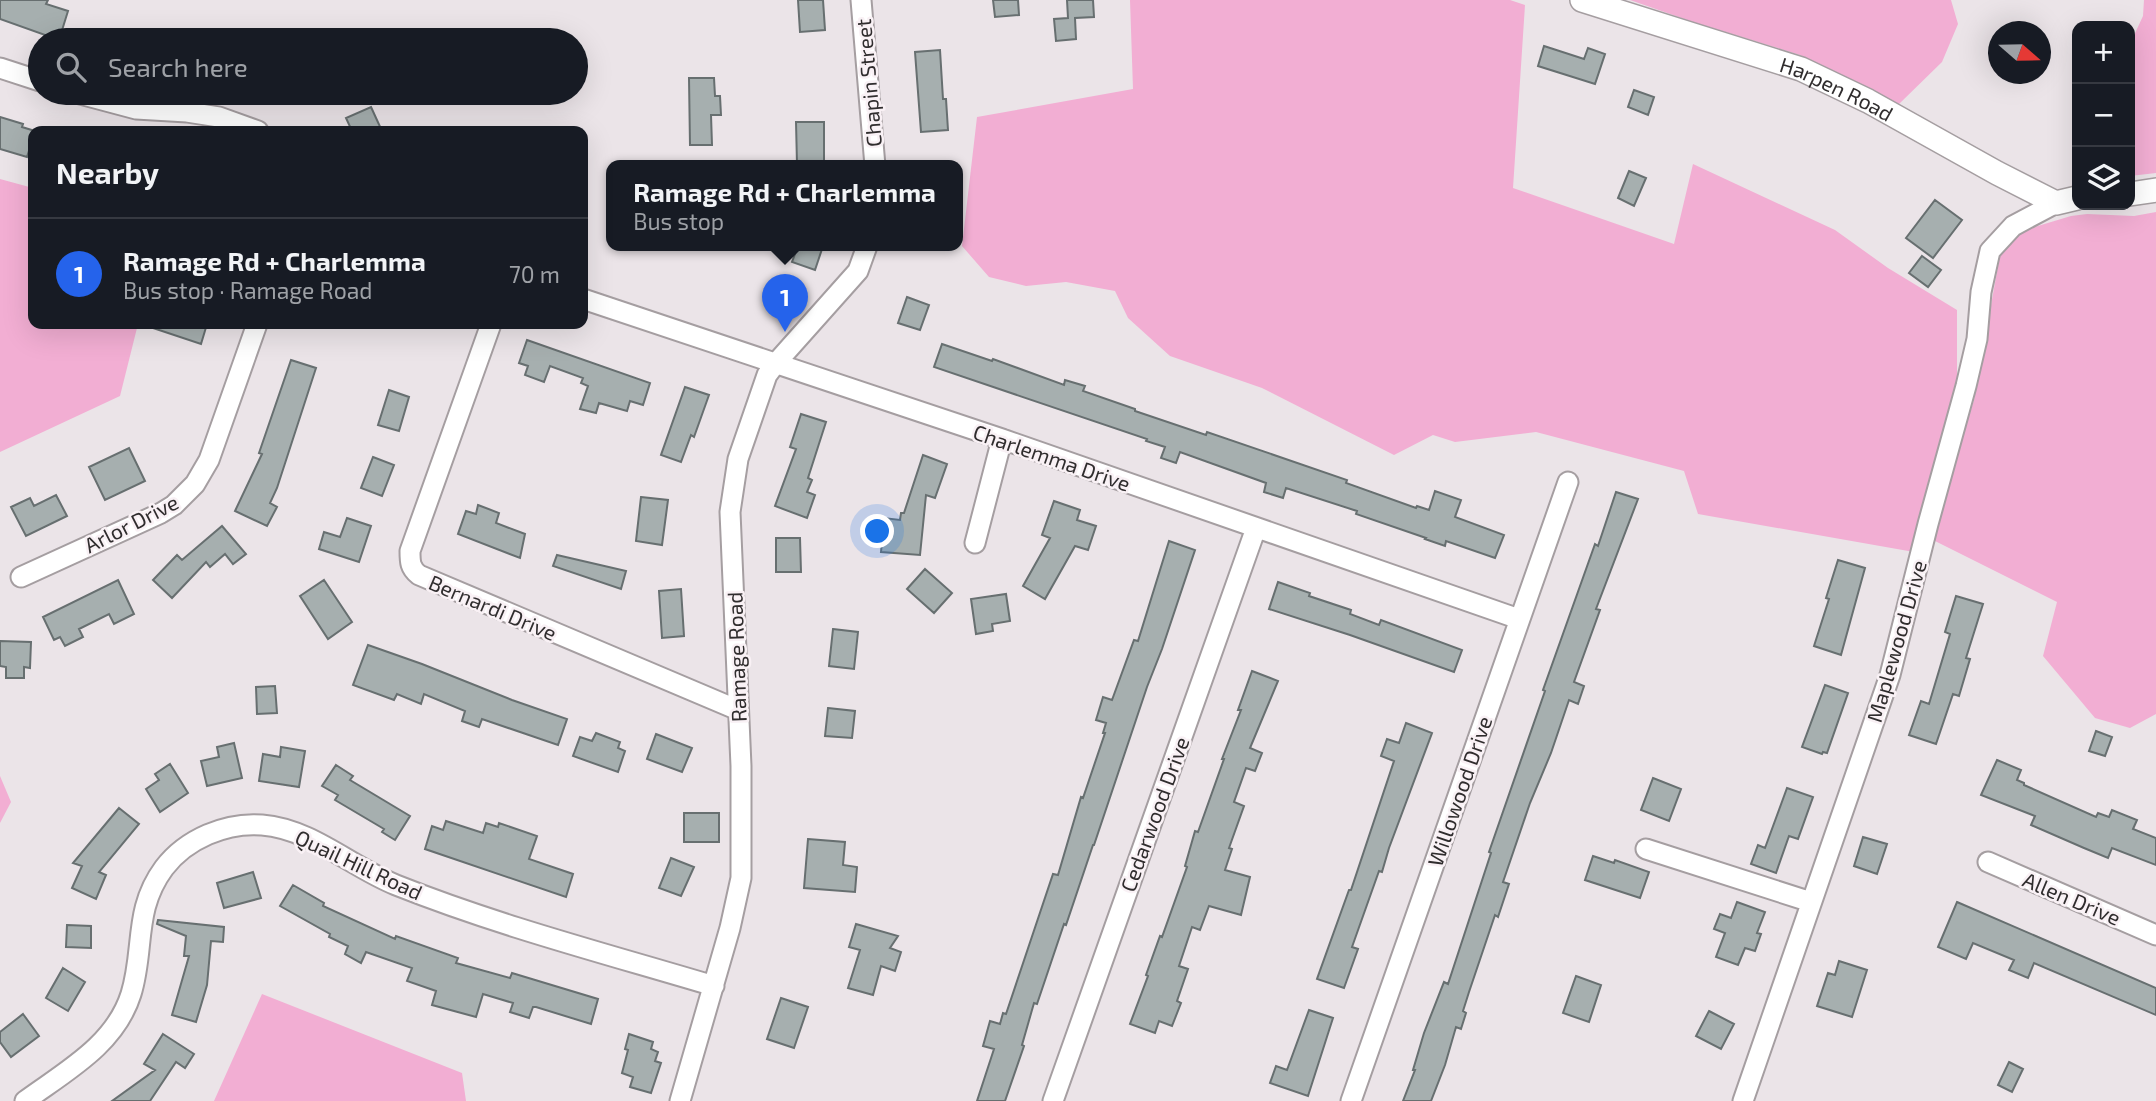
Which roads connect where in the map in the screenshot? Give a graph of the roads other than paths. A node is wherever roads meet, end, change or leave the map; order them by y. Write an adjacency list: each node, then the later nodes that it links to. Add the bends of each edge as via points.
1 (860, 0): 7 (street, Chapin Street)
2 (1582, 0): 10 (street, Harpen Road, via 1801,69 1997,173)
3 (0, 68): 4 (street)
4 (28, 77)
5 (118, 105): 6 (street, via 219,117)
6 (244, 126)
7 (874, 160)
8 (2156, 190): 9 (street)
9 (2135, 193)
10 (2066, 200): 25 (street, Maplewood Drive, via 2013,226 1990,251 1966,386 1889,675)
11 (865, 251): 15 (street, Ramage Road, via 858,271)
12 (588, 301): 15 (street, Charlemma Drive)
13 (255, 329): 20 (street, Arlor Drive, via 209,460 186,495 161,513)
14 (489, 329): 22 (street, Bernardi Drive, via 410,551 413,570)
15 (776, 363): 16 (street, Charlemma Drive); 22 (street, Ramage Road, via 767,375 738,458 730,512)
16 (1002, 439): 18 (street, Charlemma Drive); 19 (street)
17 (1568, 482): 21 (street, Willowood Drive)
18 (1256, 528): 21 (street, Charlemma Drive); 30 (street, Cedarwood Drive)
19 (975, 543)
20 (21, 577)
21 (1519, 619): 31 (street, Willowood Drive)
22 (738, 710): 27 (street, Ramage Road, via 741,878)
23 (1646, 849): 25 (street)
24 (1988, 862): 26 (street, Allen Drive)
25 (1811, 902): 32 (street, Maplewood Drive)
26 (2156, 934)
27 (713, 986): 28 (street, Quail Hill Road, via 471,914 392,884 294,832 261,825 229,827 187,847 166,865 142,915 131,994 117,1024 84,1059); 29 (street, Ramage Road)
28 (25, 1101)
29 (680, 1101)
30 (1053, 1101)
31 (1351, 1101)
32 (1743, 1101)

